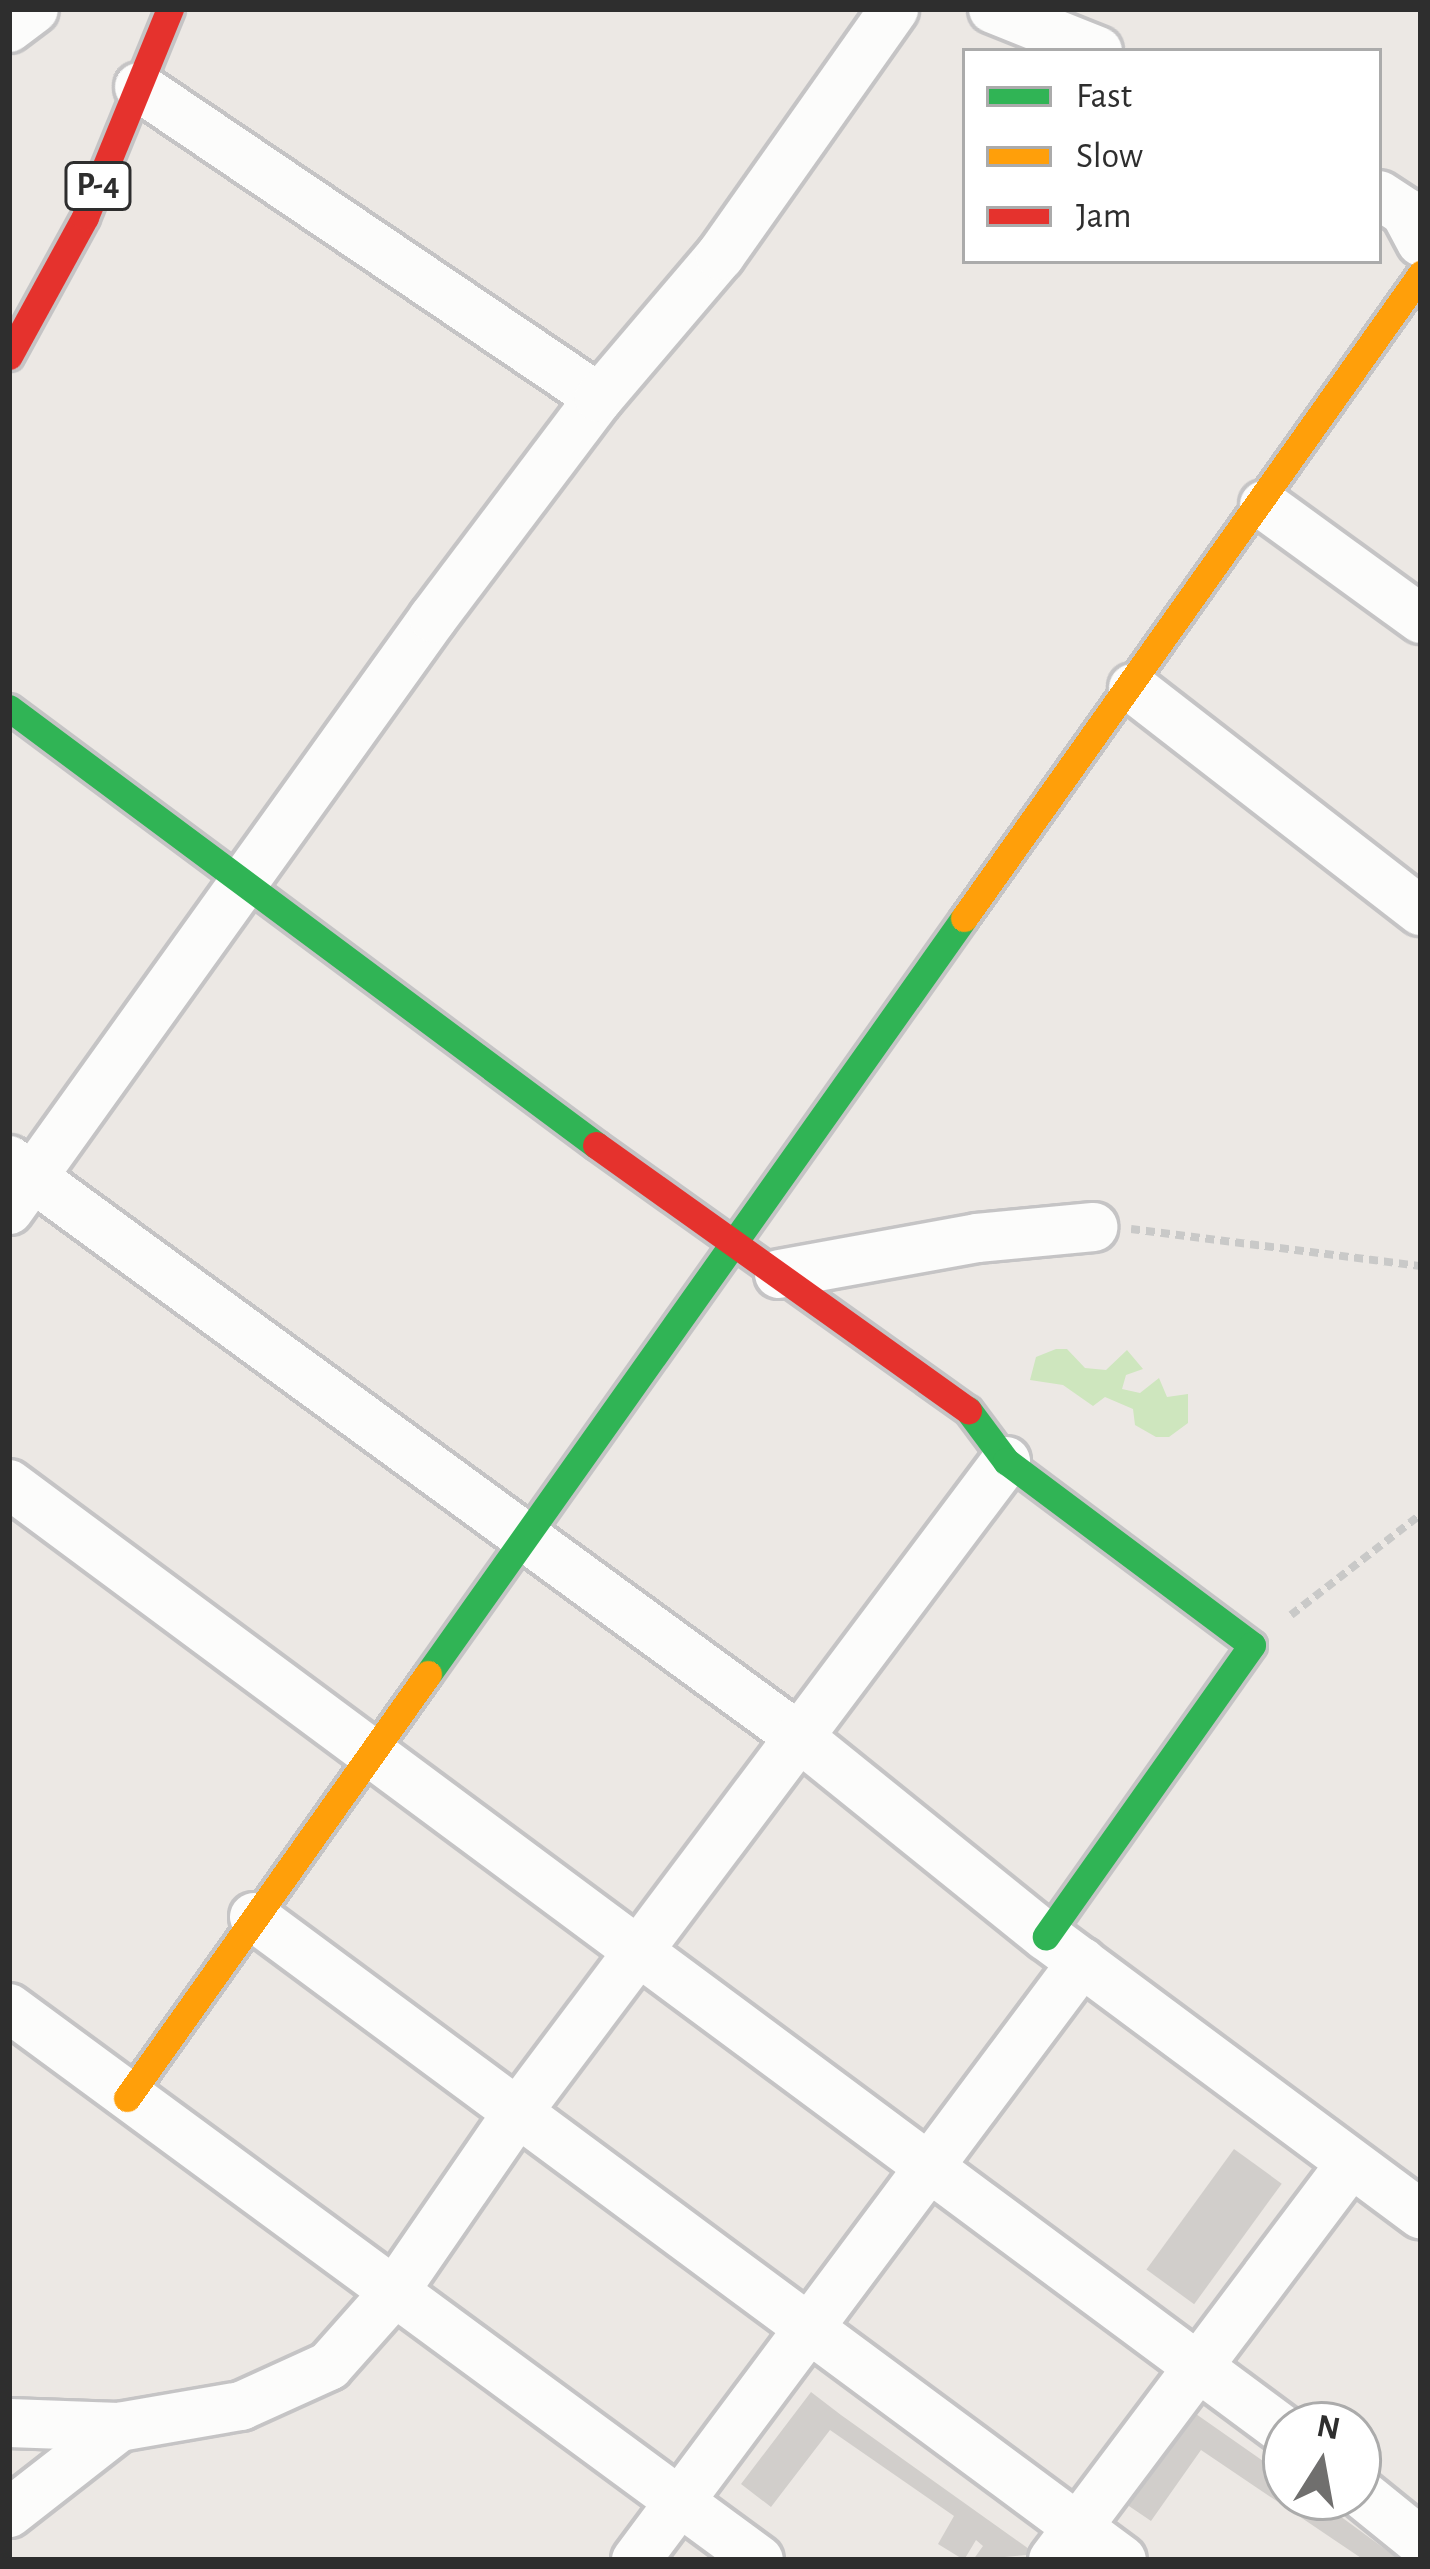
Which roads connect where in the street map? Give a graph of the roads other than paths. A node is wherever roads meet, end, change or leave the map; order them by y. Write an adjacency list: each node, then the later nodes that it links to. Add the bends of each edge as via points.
1 (34, 9): 5 (street)
2 (170, 9): 7 (main road, P-4)
3 (894, 9): 12 (street, via 720,256)
4 (993, 9): 6 (street)
5 (9, 28)
6 (1090, 48)
7 (140, 87): 11 (main road, P-4, via 85,217); 12 (street)
8 (1382, 197): 9 (street, via 1405,212)
9 (1421, 242)
10 (1421, 274): 13 (main road)
11 (9, 356)
12 (599, 398): 17 (street)
13 (1264, 505): 14 (street); 15 (main road)
14 (1421, 619)
15 (1133, 688): 18 (street); 21 (main road)
16 (9, 708): 17 (main road)
17 (244, 885): 19 (street); 21 (main road)
18 (1421, 910)
19 (17, 1182): 25 (street)
20 (1093, 1227): 22 (street, via 977,1238)
21 (734, 1246): 22 (main road); 25 (main road)
22 (779, 1274): 23 (main road, via 972,1413)
23 (1006, 1461): 26 (street); 29 (main road, via 1252,1645)
24 (9, 1484): 27 (street)
25 (529, 1538): 26 (street); 27 (main road)
26 (799, 1738): 29 (street); 30 (street)
27 (375, 1750): 28 (main road); 30 (street)
28 (254, 1917): 32 (main road); 33 (street)
29 (1064, 1948): 34 (street); 35 (street)
30 (644, 1949): 33 (street); 34 (street)
31 (9, 2008): 32 (street)
32 (128, 2098): 37 (street)
33 (517, 2114): 37 (street); 38 (street)
34 (932, 2163): 38 (street); 39 (street)
35 (1352, 2163): 36 (street); 39 (street)
36 (1421, 2215)
37 (392, 2295): 42 (street, via 329,2366 241,2406); 43 (street)
38 (808, 2330): 43 (street); 47 (street)
39 (1200, 2362): 40 (street); 47 (street)
40 (1262, 2412)
41 (9, 2423): 42 (street)
42 (119, 2427): 45 (street)
43 (682, 2507): 48 (street); 49 (street)
44 (1382, 2510): 46 (street)
45 (9, 2513)
46 (1421, 2542)
47 (1065, 2544): 50 (street)
48 (636, 2560)
49 (759, 2560)
50 (1122, 2560)

